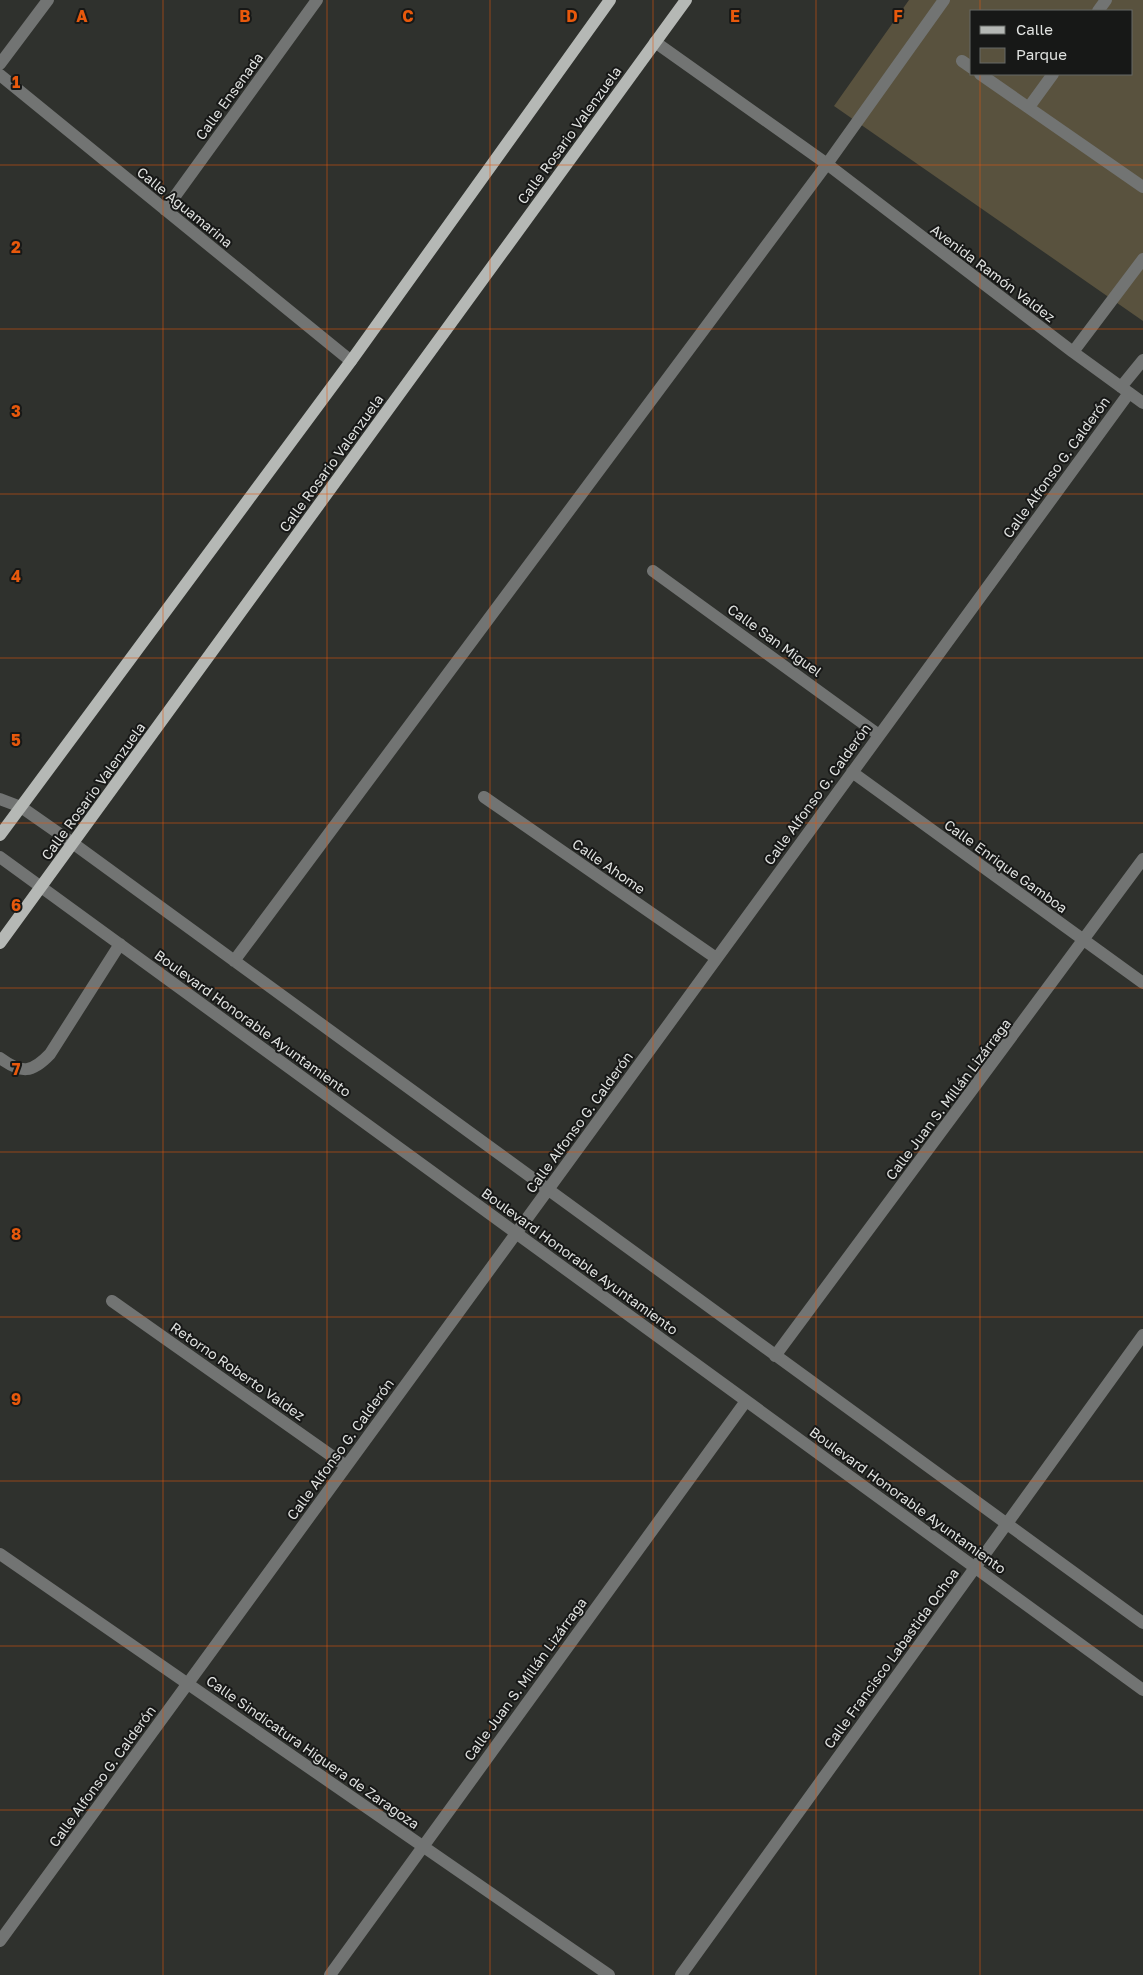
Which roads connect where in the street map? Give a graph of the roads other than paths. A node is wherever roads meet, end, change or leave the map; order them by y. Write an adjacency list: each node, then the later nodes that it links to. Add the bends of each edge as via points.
1 (48, 0): 7 (street)
2 (317, 0): 14 (street, Calle Ensenada)
3 (610, 0): 18 (main road)
4 (686, 0): 6 (main road, Calle Rosario Valenzuela)
5 (944, 0): 12 (street)
6 (655, 42): 12 (street, Avenida Ramón Valdez); 28 (main road, Calle Rosario Valenzuela)
7 (0, 64)
8 (0, 75): 14 (street, Calle Aguamarina)
9 (981, 75): 11 (street)
10 (1052, 75): 11 (street)
11 (1029, 107): 13 (street)
12 (827, 164): 16 (street, Avenida Ramón Valdez); 36 (street)
13 (1143, 187)
14 (165, 210): 18 (street, Calle Aguamarina)
15 (1143, 259): 16 (street)
16 (1072, 352): 19 (street, Avenida Ramón Valdez)
17 (1143, 360): 19 (street, Calle Alfonso G. Calderón)
18 (350, 361): 26 (main road)
19 (1125, 390): 20 (street, Avenida Ramón Valdez); 22 (street, Calle Alfonso G. Calderón)
20 (1143, 403)
21 (653, 571): 22 (street, Calle San Miguel)
22 (880, 734): 23 (street, Calle Alfonso G. Calderón)
23 (852, 772): 32 (street, Calle Enrique Gamboa); 35 (street, Calle Alfonso G. Calderón)
24 (484, 797): 35 (street, Calle Ahome)
25 (0, 799): 26 (street)
26 (22, 807): 27 (main road); 28 (street)
27 (0, 835)
28 (74, 844): 31 (main road, Calle Rosario Valenzuela); 36 (street)
29 (0, 857): 31 (street, Boulevard Honorable Ayuntamiento)
30 (1143, 859): 32 (street, Calle Juan S. Millán Lizárraga)
31 (42, 888): 33 (main road, Calle Rosario Valenzuela); 34 (street, Boulevard Honorable Ayuntamiento)
32 (1084, 941): 37 (street, Calle Enrique Gamboa); 43 (street, Calle Juan S. Millán Lizárraga)
33 (0, 943)
34 (120, 944): 38 (street, via 40,1065 26,1070 11,1066); 40 (street, Boulevard Honorable Ayuntamiento)
35 (716, 958): 39 (street, Calle Alfonso G. Calderón)
36 (234, 961): 39 (street)
37 (1143, 983)
38 (0, 1058)
39 (547, 1190): 40 (street, Calle Alfonso G. Calderón); 43 (street)
40 (516, 1233): 44 (street, Boulevard Honorable Ayuntamiento); 45 (street, Calle Alfonso G. Calderón)
41 (112, 1301): 45 (street, Retorno Roberto Valdez)
42 (1143, 1335): 46 (street, Calle Francisco Labastida Ochoa)
43 (775, 1356): 46 (street)
44 (746, 1401): 48 (street, Boulevard Honorable Ayuntamiento); 52 (street, Calle Juan S. Millán Lizárraga)
45 (346, 1466): 50 (street, Calle Alfonso G. Calderón)
46 (1006, 1525): 48 (street, Calle Francisco Labastida Ochoa); 49 (street)
47 (0, 1554): 50 (street, Calle Sindicatura Higuera de Zaragoza)
48 (975, 1568): 51 (street, Boulevard Honorable Ayuntamiento); 56 (street, Calle Francisco Labastida Ochoa)
49 (1143, 1623)
50 (188, 1684): 52 (street, Calle Sindicatura Higuera de Zaragoza); 53 (street, Calle Alfonso G. Calderón)
51 (1143, 1690)
52 (422, 1846): 54 (street, Calle Juan S. Millán Lizárraga); 55 (street, Calle Sindicatura Higuera de Zaragoza)
53 (0, 1941)
54 (330, 1975)
55 (609, 1975)
56 (681, 1975)

